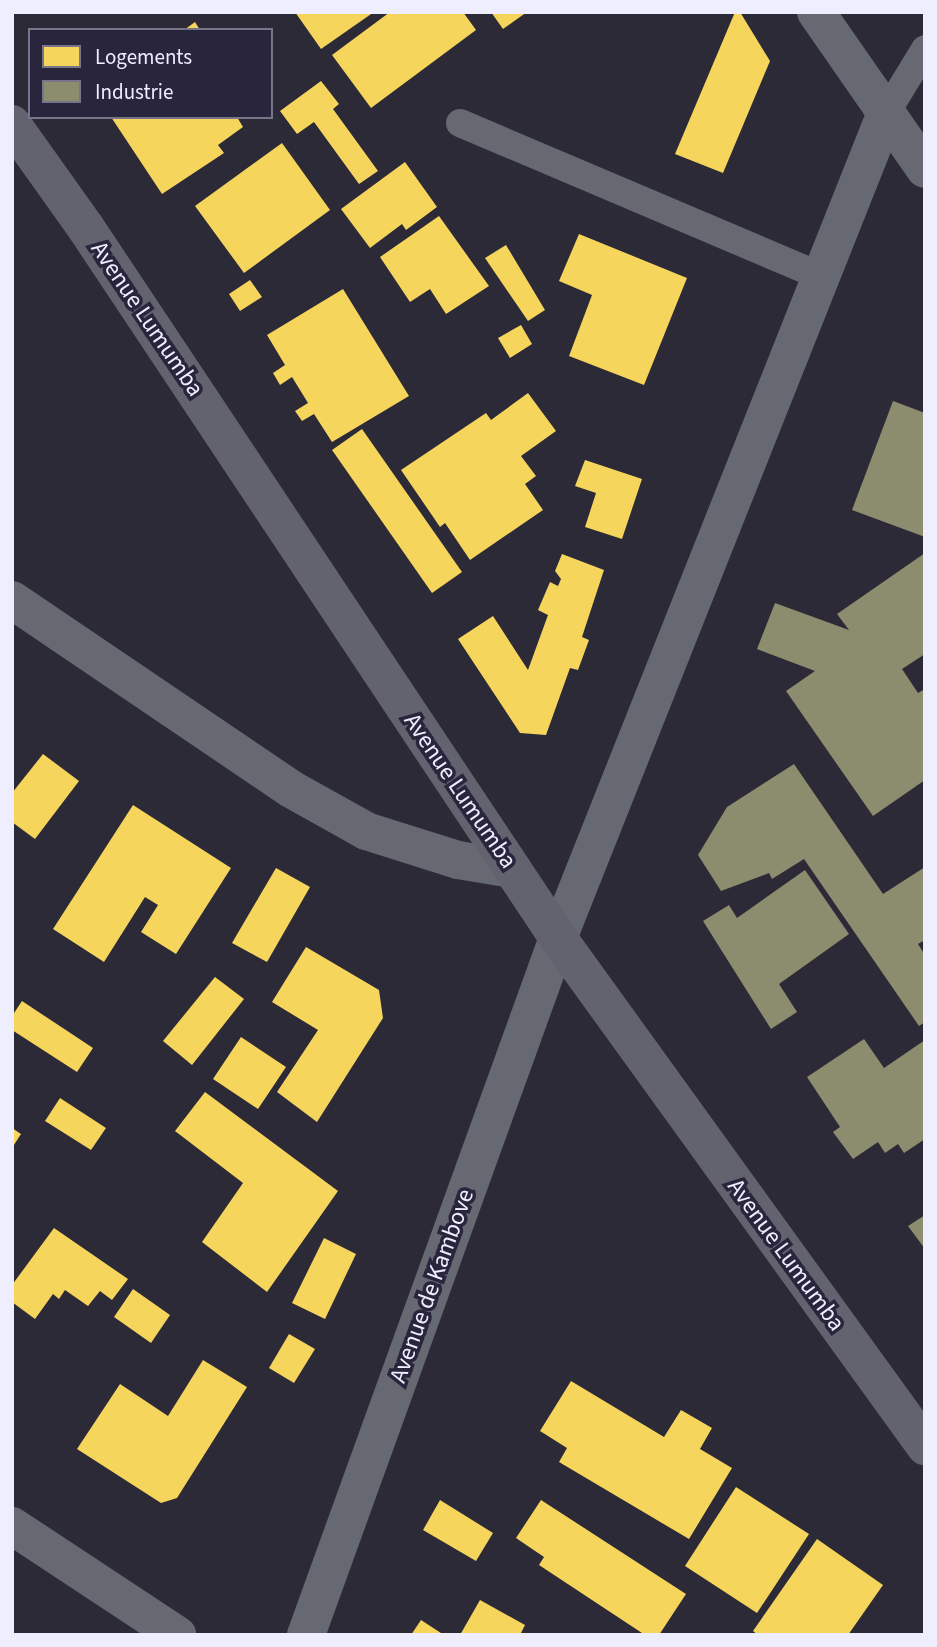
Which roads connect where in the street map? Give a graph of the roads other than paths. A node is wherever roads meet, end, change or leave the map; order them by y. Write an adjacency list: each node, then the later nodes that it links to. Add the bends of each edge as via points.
1 (816, 12): 3 (street)
2 (925, 49): 3 (lane)
3 (886, 113): 6 (street); 7 (street, Avenue de Kambove)
4 (460, 123): 7 (lane)
5 (12, 124): 9 (highway, Avenue Lumumba)
6 (925, 169)
7 (821, 276): 10 (street, Avenue de Kambove)
8 (12, 600): 9 (street, via 291,789 366,831 458,860)
9 (512, 869): 10 (highway, Avenue Lumumba)
10 (558, 938): 11 (highway, Avenue Lumumba); 14 (street, Avenue de Kambove)
11 (925, 1446)
12 (12, 1526): 13 (street)
13 (177, 1635)
14 (306, 1635)

